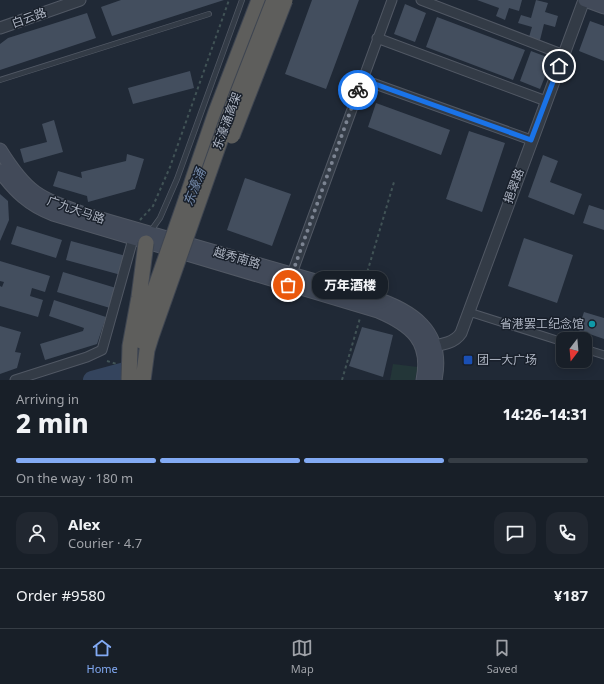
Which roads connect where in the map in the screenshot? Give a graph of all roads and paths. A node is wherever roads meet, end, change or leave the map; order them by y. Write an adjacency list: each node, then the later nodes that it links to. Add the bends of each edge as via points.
1 (80, 0): 12 (street, 白云路)
2 (229, 0): 22 (path, via 170,166)
3 (242, 0): 22 (lane, via 177,179 160,218)
4 (259, 0): 33 (highway, 东濠涌高架, bridge, via 216,112 149,306 140,351)
5 (274, 0): 23 (highway, 东濠涌高架, bridge, via 229,114)
6 (285, 0): 23 (highway, bridge)
7 (392, 0): 13 (street)
8 (421, 0): 14 (street)
9 (585, 0): 10 (main road); 14 (street, 挹翠路)
10 (604, 7)
11 (209, 14): 16 (lane)
12 (0, 28)
13 (377, 38): 15 (street); 17 (street)
14 (564, 55): 17 (street, 挹翠路)
15 (361, 79): 18 (street); 24 (street)
16 (0, 80)
17 (546, 101): 18 (street, 挹翠路)
18 (531, 140): 26 (street, 挹翠路)
19 (0, 150): 22 (main road, 广九大马路, via 24,184 44,199)
20 (0, 171): 22 (main road, 广九大马路, via 17,192 39,209)
21 (394, 182): 25 (path)
22 (140, 236): 23 (main road, 越秀南路, bridge); 31 (street, via 102,350 88,357); 32 (highway, bridge, via 140,297 130,346)
23 (191, 249): 24 (main road, 越秀南路); 34 (highway, 东濠涌高架, bridge, via 151,337)
24 (290, 280): 25 (main road, 越秀南路)
25 (362, 300): 28 (main road, 越秀南路, via 400,321); 35 (path)
26 (469, 312): 27 (street); 28 (street, 挹翠路, via 457,338 451,342)
27 (556, 340)
28 (429, 346): 36 (main road, 越秀南路); 37 (main road, 越秀南路, via 438,358)
29 (592, 351): 30 (street)
30 (604, 355)
31 (15, 380)
32 (129, 380)
33 (140, 380)
34 (143, 380)
35 (342, 380)
36 (423, 380)
37 (435, 380)

